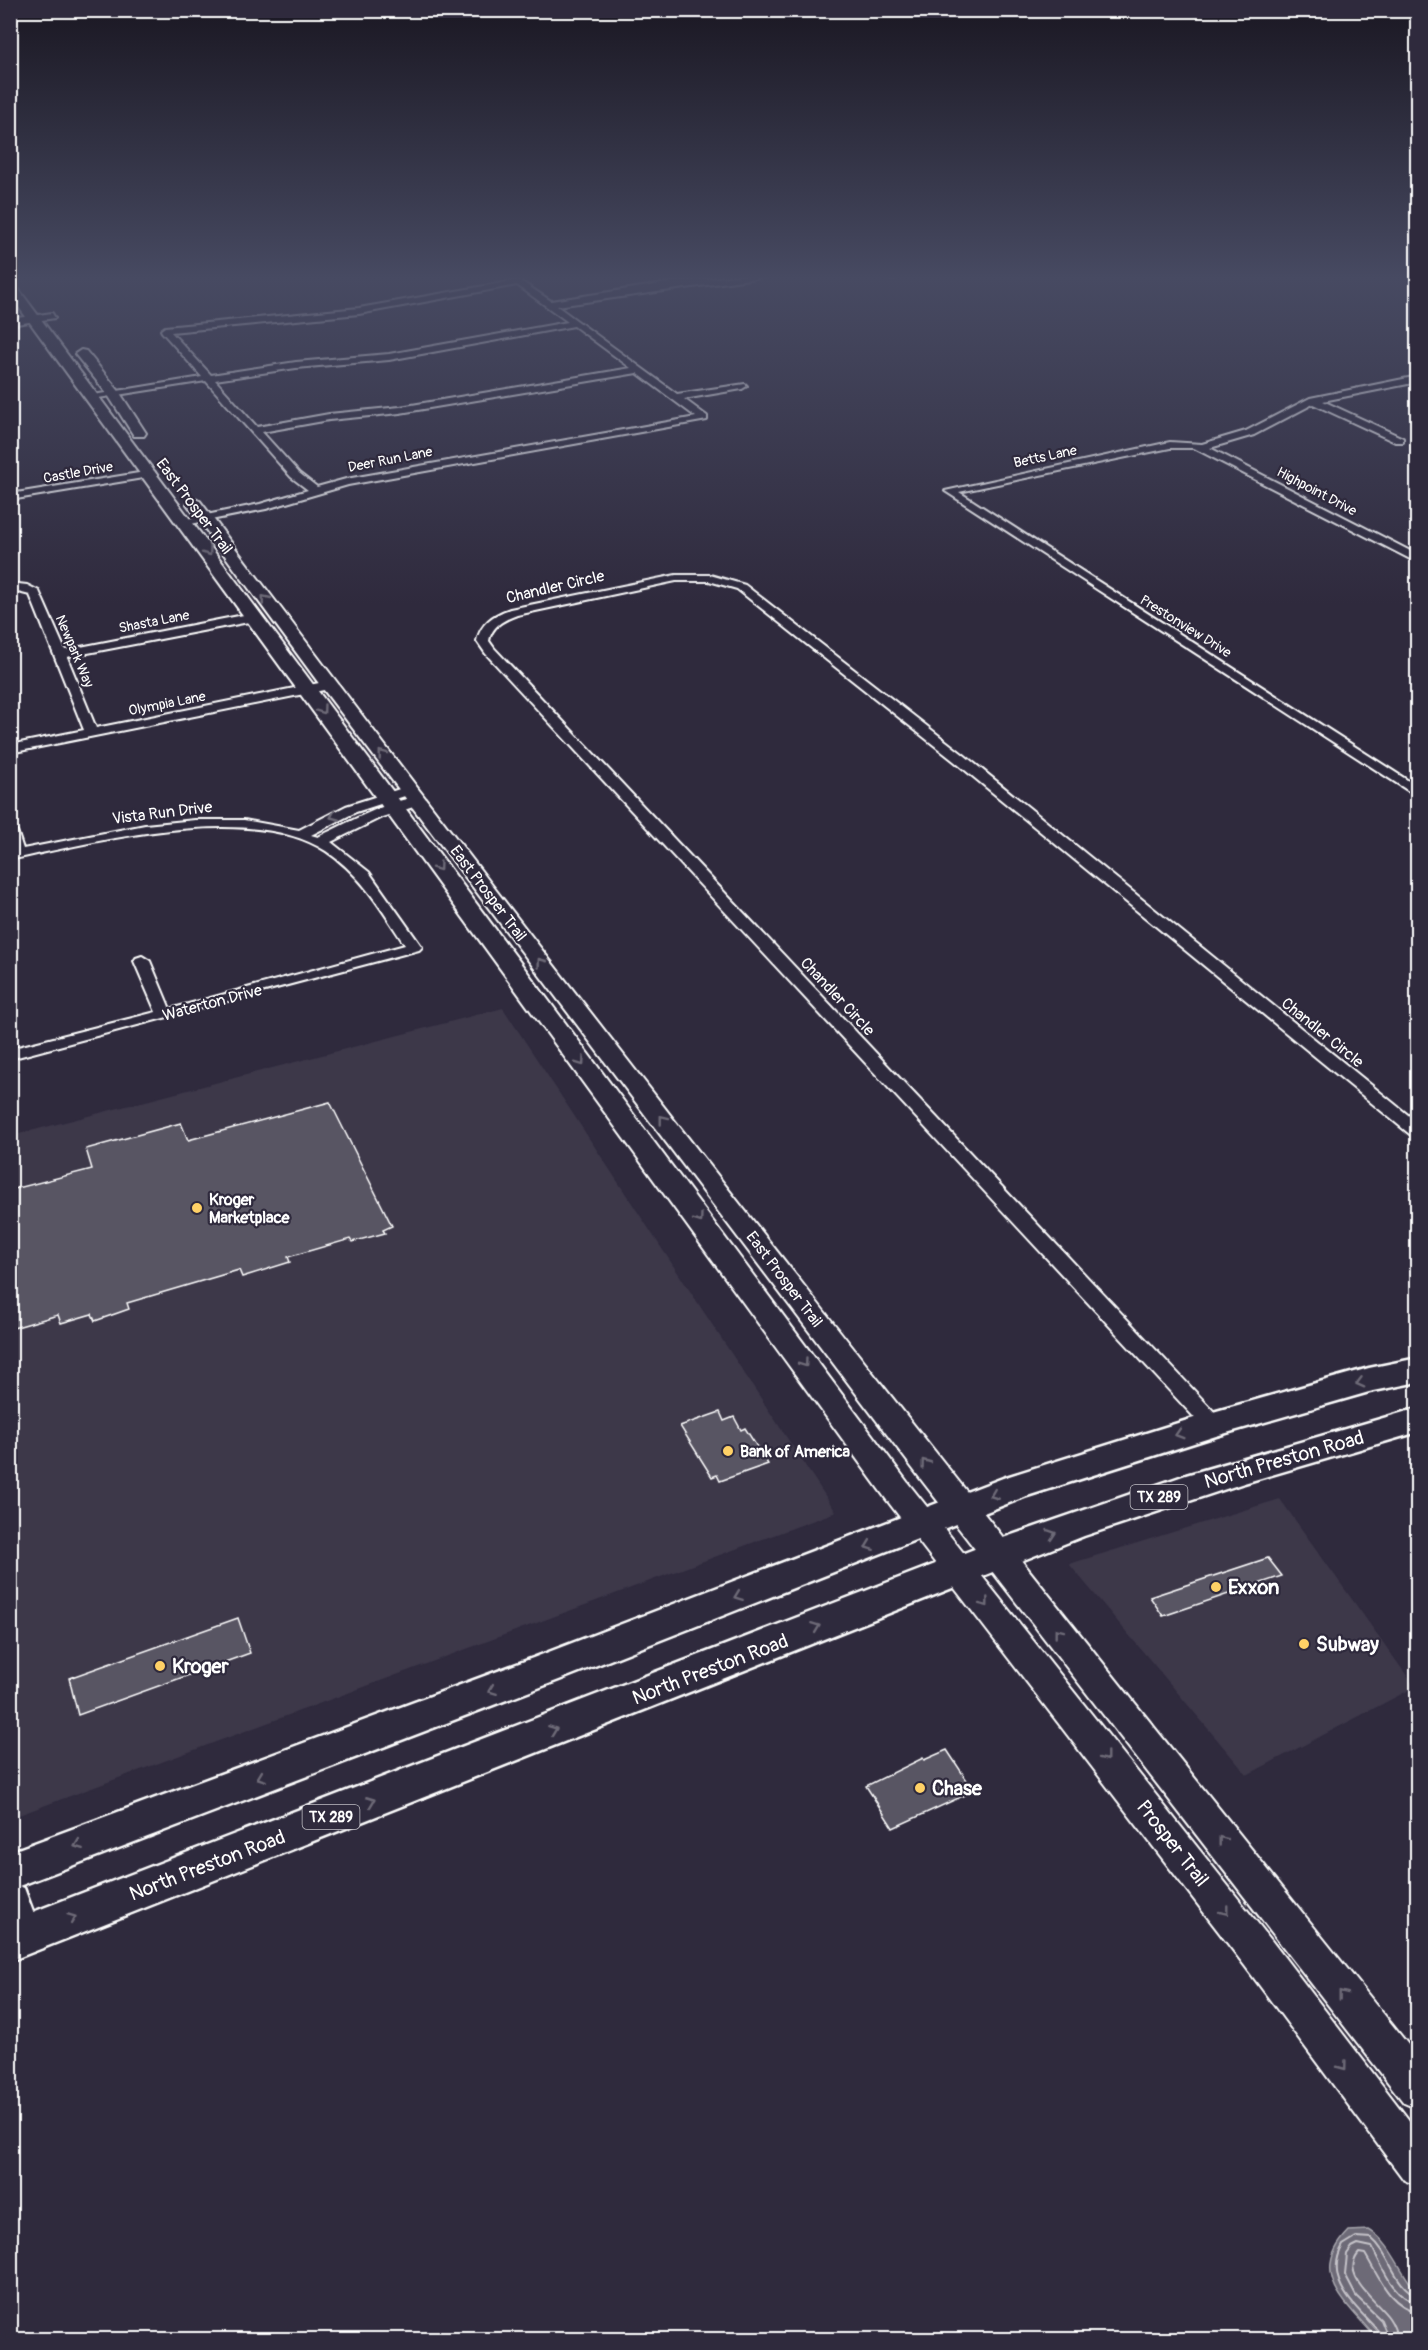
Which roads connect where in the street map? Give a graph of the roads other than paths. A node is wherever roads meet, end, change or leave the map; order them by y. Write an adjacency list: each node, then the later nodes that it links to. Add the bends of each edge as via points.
1 (85, 385): 10 (main road, East Prosper Trail)
2 (105, 385): 9 (main road, East Prosper Trail)
3 (166, 385): 9 (street)
4 (214, 385): 13 (street)
5 (551, 385): 13 (street)
6 (658, 385): 11 (street)
7 (1390, 385): 12 (street)
8 (742, 386): 11 (street)
9 (113, 393): 10 (street); 15 (main road, East Prosper Trail)
10 (92, 396): 17 (main road, East Prosper Trail)
11 (676, 398): 19 (street, Deer Run Lane, via 704,418)
12 (1313, 400): 14 (street); 16 (street, via 1250,433)
13 (254, 430): 19 (street)
14 (1399, 440)
15 (150, 447)
16 (1203, 447): 18 (street, Betts Lane, via 1170,445); 23 (street, Highpoint Drive)
17 (151, 474): 21 (street, Castle Drive); 22 (main road, East Prosper Trail)
18 (964, 488): 31 (street, Prestonview Drive, via 950,491)
19 (314, 490): 22 (street, Deer Run Lane, via 262,507)
20 (187, 494): 22 (main road, East Prosper Trail)
21 (10, 497)
22 (193, 516): 25 (main road, East Prosper Trail, one-way to 25); 27 (main road, East Prosper Trail, one-way to 22)
23 (1418, 560)
24 (17, 587): 26 (street, Newpark Way, via 35,593)
25 (254, 617): 26 (street, Shasta Lane); 28 (main road, East Prosper Trail)
26 (60, 655): 29 (street, Newpark Way)
27 (329, 686): 28 (street, Olympia Lane); 32 (main road, East Prosper Trail, one-way to 27)
28 (308, 690): 29 (street, Olympia Lane); 33 (main road, East Prosper Trail, one-way to 33)
29 (92, 733): 30 (street, Olympia Lane)
30 (10, 749)
31 (1418, 793)
32 (413, 795): 33 (street); 43 (main road, East Prosper Trail, one-way to 32)
33 (391, 803): 35 (street, one-way to 35, via 325,820); 36 (street); 44 (main road, East Prosper Trail, one-way to 44)
34 (10, 831): 37 (street)
35 (300, 835): 36 (street, Vista Run Drive); 37 (street, Vista Run Drive, via 252,824 202,821)
36 (320, 842): 38 (street, Vista Run Drive, via 364,874)
37 (14, 856)
38 (414, 947): 40 (street, Waterton Drive)
39 (142, 961): 40 (street)
40 (165, 1015): 41 (street, Waterton Drive)
41 (10, 1054)
42 (1418, 1132): 47 (street, Chandler Circle, via 959,758 741,587 710,578 676,578 514,612 486,628 483,641 490,651)
43 (697, 1163): 44 (main road); 48 (main road, East Prosper Trail, one-way to 43)
44 (664, 1172): 49 (main road, East Prosper Trail, one-way to 49)
45 (1418, 1370): 47 (main road, one-way to 47)
46 (1418, 1420): 50 (main road, North Preston Road / TX 289, one-way to 46, via 1148,1501)
47 (1213, 1424): 48 (main road, one-way to 48, via 1015,1487)
48 (961, 1509): 49 (main road); 50 (main road)
49 (923, 1524): 51 (main road, Prosper Trail); 52 (main road, one-way to 52)
50 (998, 1555): 51 (main road, North Preston Road / TX 289); 54 (main road, one-way to 50)
51 (960, 1571): 53 (main road, North Preston Road / TX 289, one-way to 51); 55 (main road, Prosper Trail, one-way to 55, via 1258,1953)
52 (10, 1871)
53 (13, 1927)
54 (1418, 2089)
55 (1418, 2166)

